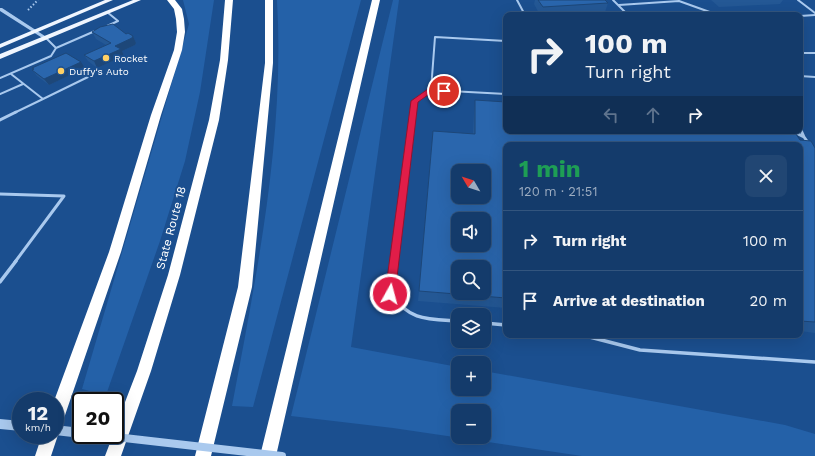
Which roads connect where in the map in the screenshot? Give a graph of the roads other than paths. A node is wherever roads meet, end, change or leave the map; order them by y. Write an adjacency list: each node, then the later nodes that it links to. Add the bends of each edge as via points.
1 (110, 0): 20 (main road)
2 (138, 0): 12 (main road)
3 (170, 0): 50 (highway, via 178,9 180,19 178,50 115,252)
4 (229, 0): 56 (highway, State Route 18, via 224,60 214,120 174,275 144,371)
5 (269, 0): 57 (highway, via 269,63 244,287)
6 (376, 0): 58 (highway)
7 (517, 0): 13 (lane)
8 (613, 0): 10 (lane)
9 (798, 0): 16 (lane)
10 (619, 5): 14 (lane); 15 (lane, via 679,1)
11 (0, 9): 20 (street)
12 (107, 12): 18 (lane, via 118,21); 21 (main road)
13 (524, 12)
14 (625, 12)
15 (710, 12)
16 (815, 14): 17 (lane)
17 (803, 16)
18 (104, 27)
19 (98, 30): 24 (lane)
20 (35, 32): 21 (street); 23 (main road)
21 (46, 38): 24 (lane); 27 (main road)
22 (503, 41): 34 (lane, via 435,37)
23 (0, 46)
24 (56, 48): 28 (lane, via 51,56)
25 (803, 53): 26 (lane)
26 (815, 53)
27 (0, 57)
28 (10, 74): 32 (lane); 33 (lane)
29 (90, 76): 37 (lane)
30 (803, 76): 31 (lane)
31 (815, 77)
32 (0, 78)
33 (23, 84): 35 (lane); 37 (lane)
34 (431, 90): 36 (lane); 45 (lane, via 414,101 390,294 400,308 413,317)
35 (0, 94)
36 (503, 94)
37 (43, 99): 38 (lane)
38 (0, 120)
39 (798, 134): 41 (lane)
40 (803, 134): 41 (lane)
41 (804, 137): 42 (lane)
42 (811, 147)
43 (0, 194): 44 (lane, via 64,196)
44 (0, 282)
45 (451, 320)
46 (491, 324): 47 (lane)
47 (503, 325)
48 (594, 338): 49 (lane, via 640,350)
49 (815, 362)
50 (64, 396)
51 (0, 424): 52 (street)
52 (12, 425)
53 (124, 438): 59 (street, bridge)
54 (47, 444): 55 (highway)
55 (43, 456)
56 (113, 456)
57 (203, 456)
58 (268, 456)
59 (282, 456)

